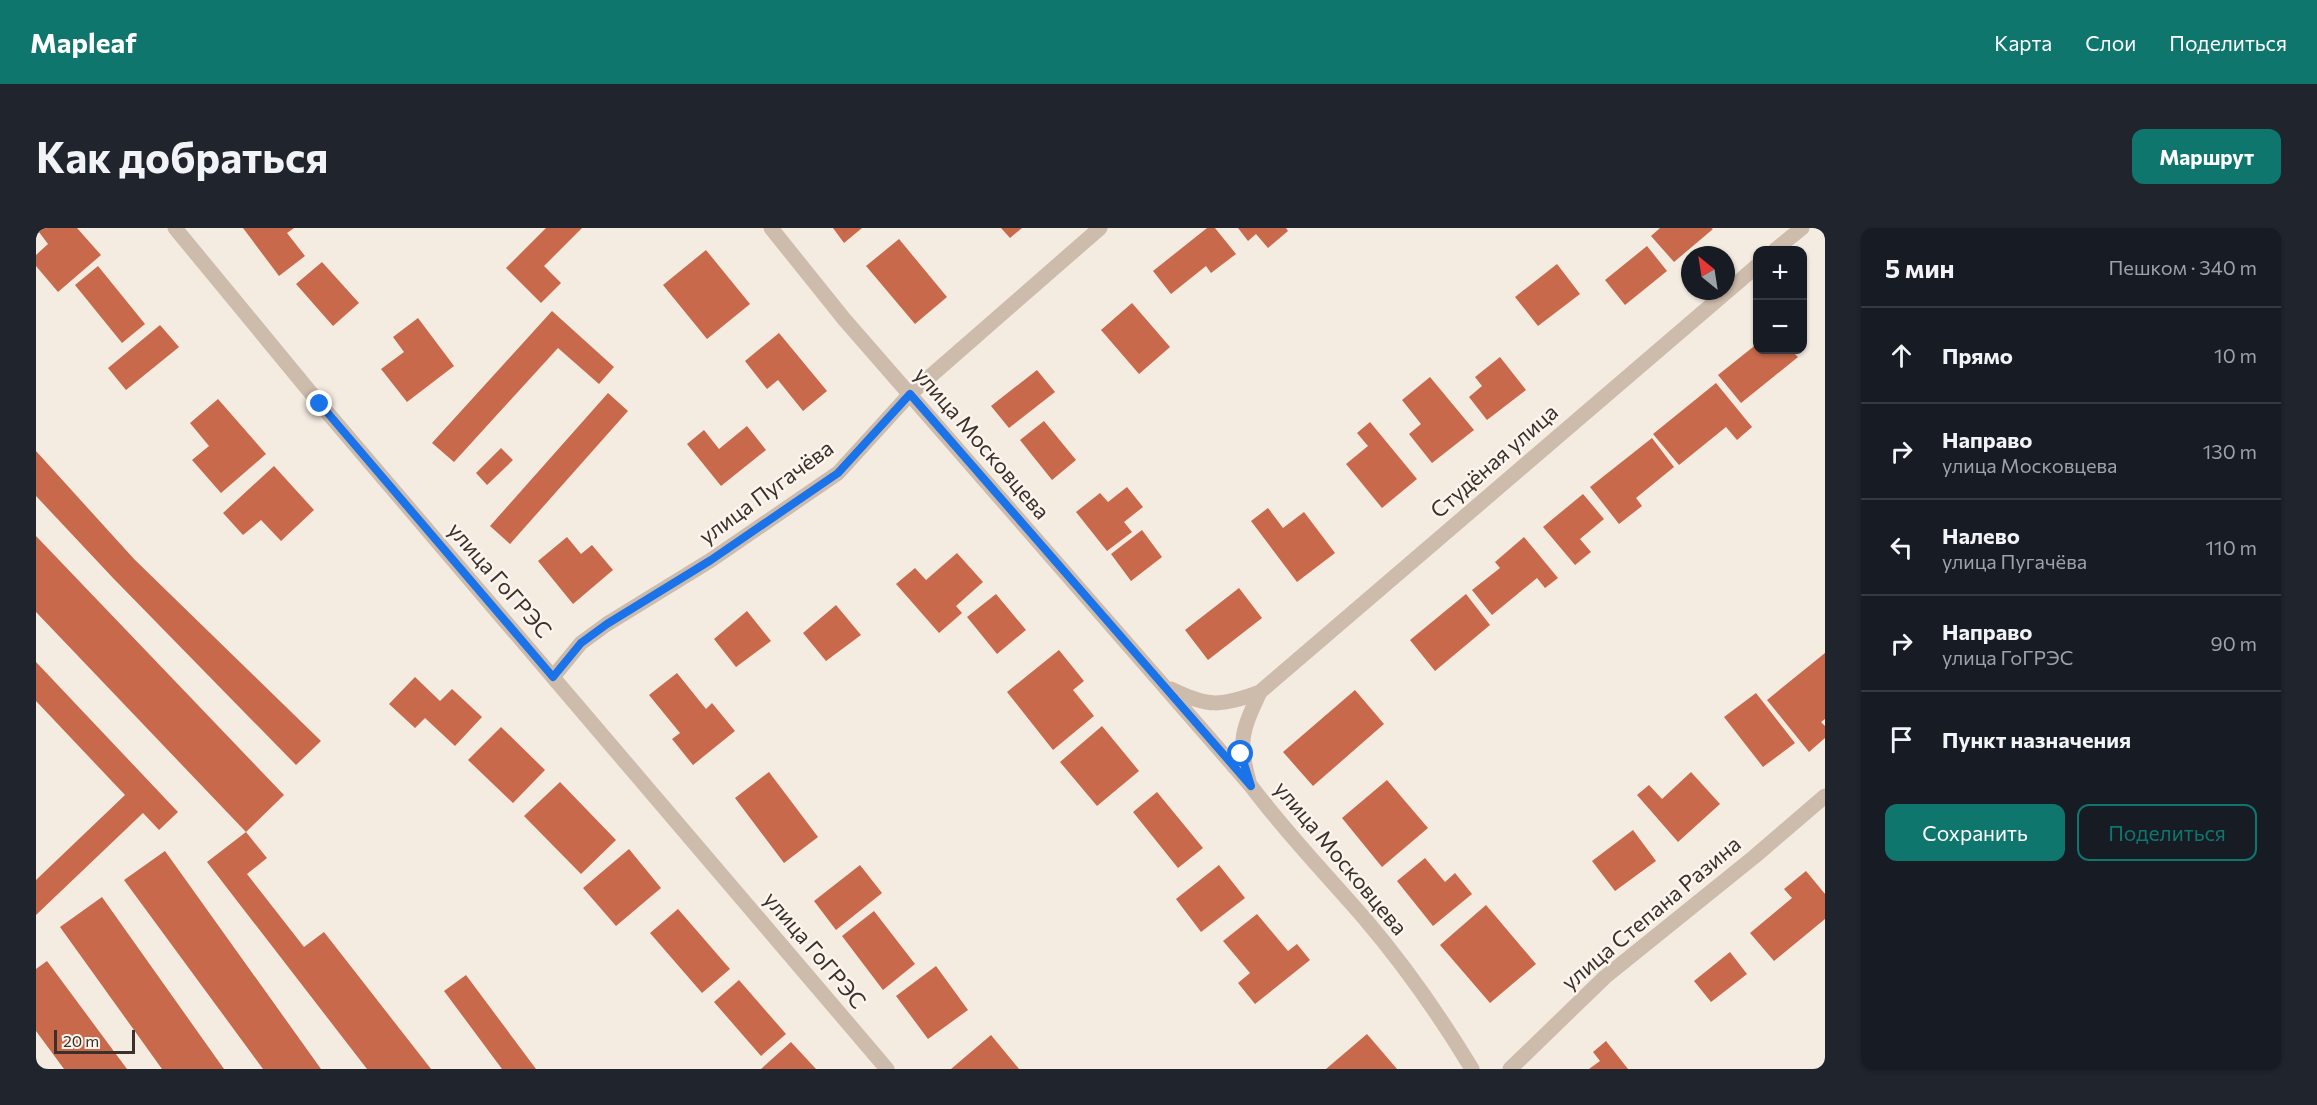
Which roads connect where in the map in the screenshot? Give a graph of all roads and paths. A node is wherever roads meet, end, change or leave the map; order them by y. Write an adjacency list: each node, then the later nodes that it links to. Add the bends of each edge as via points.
1 (175, 228): 8 (street, улица ГоГРЭС)
2 (771, 228): 7 (street, улица Московцева)
3 (1100, 228): 7 (street, улица Пугачёва)
4 (1802, 228): 5 (street)
5 (1780, 246)
6 (1753, 269): 10 (street, Студёная улица)
7 (910, 394): 8 (street, улица Пугачёва, via 838,473 711,560 607,624 581,643); 9 (street, улица Московцева)
8 (553, 677): 13 (street, улица ГоГРЭС)
9 (1163, 685): 10 (street, улица Московцева, via 1209,704 1229,703); 11 (street, улица Московцева)
10 (1260, 692): 11 (street, via 1244,726 1241,754)
11 (1251, 786): 14 (street, улица Московцева, via 1418,986)
12 (1825, 796): 15 (street, улица Степана Разина, via 1605,977)
13 (887, 1069)
14 (1472, 1069)
15 (1510, 1069)

